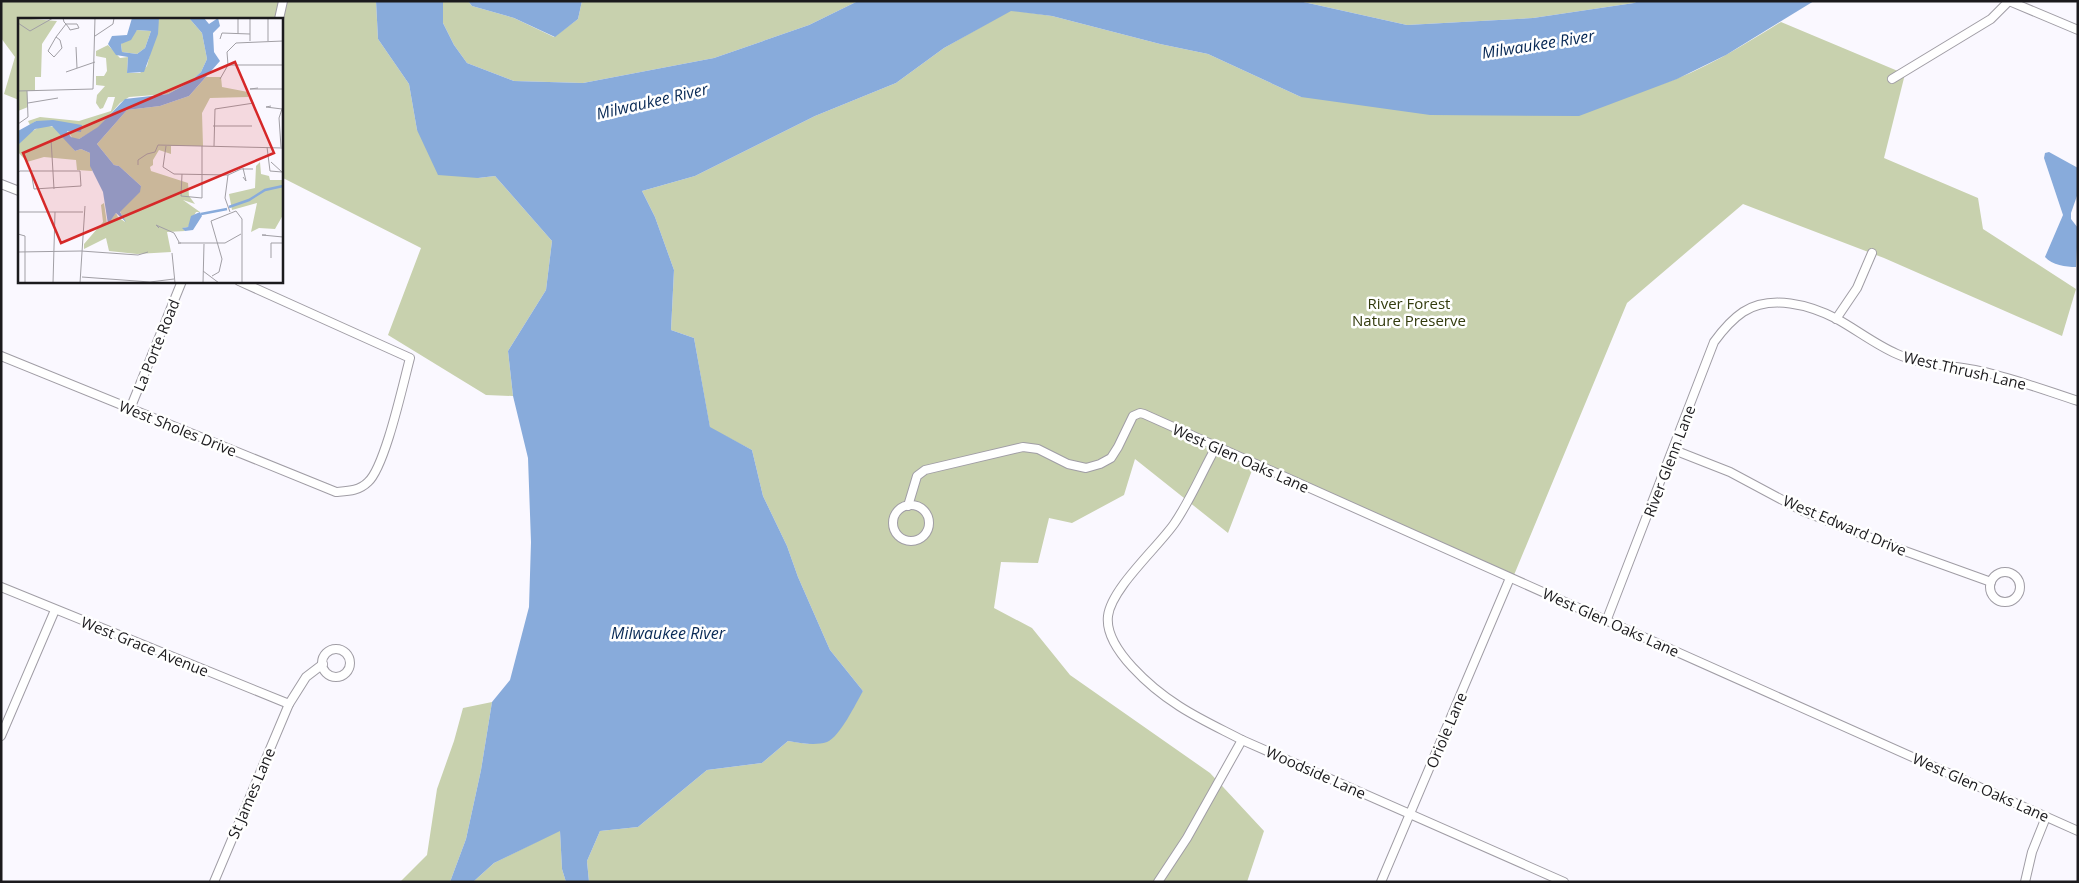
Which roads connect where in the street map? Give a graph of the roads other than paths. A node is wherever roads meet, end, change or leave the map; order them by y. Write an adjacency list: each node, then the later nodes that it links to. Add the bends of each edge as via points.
1 (283, 1): 3 (street)
2 (2009, 1): 4 (street); 5 (street, via 1991,19)
3 (279, 18)
4 (2078, 30)
5 (1892, 79)
6 (3, 184): 7 (street); 8 (street)
7 (18, 191)
8 (1, 193)
9 (1872, 253): 13 (street, via 1857,288)
10 (182, 282): 16 (street, La Porte Road)
11 (241, 282): 16 (street, West Sholes Drive, via 410,358 380,465 369,482 356,490 336,492)
12 (1743, 312): 13 (street, West Thrush Lane, via 1761,305 1782,303 1803,305); 18 (street, River Glenn Lane, via 1714,342)
13 (1836, 319): 15 (street, West Thrush Lane, via 1897,354 2016,380)
14 (1, 356): 16 (street, West Sholes Drive)
15 (2078, 401)
16 (130, 409)
17 (1216, 447): 19 (street, West Glen Oaks Lane, via 1140,413 1132,416 1111,458 1100,464 1086,468 1068,464 1038,449 1023,447 925,470 917,476); 20 (street, West Glen Oaks Lane); 28 (street, Woodside Lane, via 1174,525 1115,595 1108,616 1109,634 1138,672 1177,705)
18 (1674, 450): 21 (street, West Edward Drive, via 1730,472 1803,511); 24 (street, River Glenn Lane)
19 (908, 506): 19 (street, via 898,511 893,522 896,534 912,542 923,538 930,522 920,508)
20 (1510, 578): 24 (street, West Glen Oaks Lane); 29 (street, Oriole Lane)
21 (1991, 582)
22 (1, 587): 23 (street, West Grace Avenue)
23 (56, 610): 26 (street, West Grace Avenue); 27 (street)
24 (1607, 619): 30 (street, West Glen Oaks Lane)
25 (323, 664): 26 (street, St James Lane, via 306,677)
26 (289, 704): 32 (street, St James Lane)
27 (1, 736)
28 (1242, 740): 29 (street, Woodside Lane); 33 (street, via 1187,838)
29 (1410, 814): 34 (street, Oriole Lane); 35 (street, Woodside Lane)
30 (2046, 817): 31 (street, West Glen Oaks Lane); 36 (street, via 2032,852)
31 (2078, 831)
32 (214, 882)
33 (1158, 882)
34 (1381, 882)
35 (1564, 882)
36 (2025, 882)

